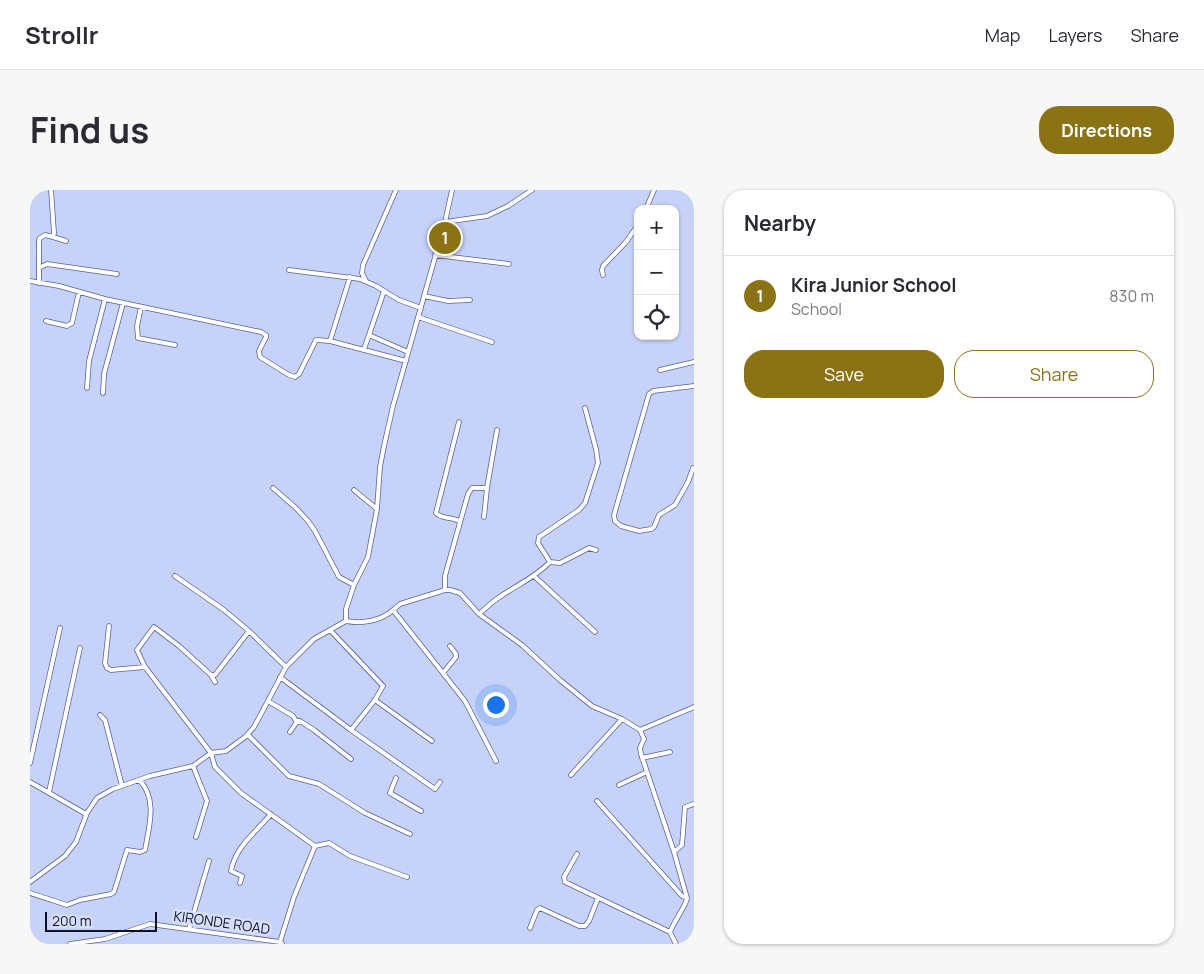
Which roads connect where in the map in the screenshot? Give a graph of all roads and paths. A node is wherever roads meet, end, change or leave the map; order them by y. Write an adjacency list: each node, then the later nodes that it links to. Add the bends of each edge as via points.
1 (51, 190): 11 (street)
2 (396, 190): 20 (street, via 363,265 362,273)
3 (452, 190): 7 (street)
4 (532, 190): 8 (street, via 487,216)
5 (654, 190): 6 (street)
6 (648, 205)
7 (448, 210): 8 (street); 9 (street)
8 (457, 219): 9 (street)
9 (445, 222): 13 (street)
10 (634, 231): 18 (street, via 603,266)
11 (53, 237): 12 (street); 15 (street, via 46,235 40,238)
12 (66, 241)
13 (435, 255): 14 (street); 25 (street)
14 (509, 264)
15 (39, 268): 17 (street, via 47,264); 22 (street)
16 (289, 270): 19 (street)
17 (117, 274)
18 (603, 275)
19 (350, 277): 20 (street); 34 (street)
20 (366, 280): 24 (street)
21 (30, 281): 22 (street)
22 (39, 283): 23 (street)
23 (79, 292): 26 (street); 32 (street, via 70,325)
24 (384, 292): 30 (street); 33 (street)
25 (424, 296): 27 (street); 30 (street)
26 (105, 299): 28 (street); 43 (street, via 89,361)
27 (470, 300)
28 (123, 303): 29 (street); 44 (street, via 104,374)
29 (141, 306): 34 (street, via 264,333 266,337 258,354 292,376 299,374 316,340); 36 (street, via 138,338)
30 (421, 308): 31 (street)
31 (418, 317): 35 (street); 38 (street)
32 (46, 320)
33 (369, 336): 37 (street); 38 (street)
34 (330, 341): 37 (street)
35 (492, 342)
36 (174, 345)
37 (364, 349): 39 (street)
38 (408, 352): 39 (street)
39 (406, 361): 52 (street, via 380,467)
40 (694, 362): 41 (street)
41 (660, 370)
42 (694, 386): 48 (street, via 649,394 614,515 615,521 639,531 651,529 659,515 675,505)
43 (87, 388)
44 (103, 393)
45 (585, 408): 56 (street, via 598,462 582,508 538,540)
46 (458, 422): 54 (street, via 436,513)
47 (496, 430): 50 (street)
48 (693, 468)
49 (273, 488): 59 (street, via 315,531 339,577)
50 (487, 488): 53 (street); 54 (street, via 470,490)
51 (354, 490): 52 (street)
52 (377, 510): 59 (street, via 368,557)
53 (484, 517)
54 (459, 521): 60 (street, via 445,576)
55 (596, 550): 56 (street, via 589,548 560,563)
56 (550, 562): 58 (street)
57 (175, 576): 67 (street)
58 (534, 576): 62 (street, via 498,597); 68 (street)
59 (354, 585): 63 (street, via 346,608)
60 (445, 590): 61 (street, via 400,604); 62 (street, via 460,593)
61 (393, 610): 63 (street, via 381,619); 73 (street)
62 (479, 614): 81 (street, via 522,645 592,706)
63 (346, 621): 66 (street)
64 (109, 626): 71 (street, via 104,663 107,668)
65 (60, 628): 93 (street)
66 (330, 630): 72 (street, via 314,639); 77 (street, via 383,686)
67 (250, 631): 72 (street); 74 (street, via 217,674)
68 (595, 632)
69 (450, 646): 73 (street, via 456,657)
70 (80, 648): 103 (street)
71 (146, 667): 74 (street, via 137,650 154,627); 89 (street)
72 (286, 667): 75 (street)
73 (443, 673): 92 (street, via 465,700)
74 (211, 675): 76 (street)
75 (280, 677): 78 (street); 83 (street)
76 (215, 682)
77 (375, 700): 83 (street); 87 (street)
78 (268, 701): 82 (street); 86 (street)
79 (694, 707): 84 (street)
80 (100, 715): 102 (street, via 105,720)
81 (622, 720): 84 (street); 96 (street)
82 (300, 721): 85 (street); 91 (street)
83 (351, 730): 100 (street, via 436,789)
84 (640, 730): 90 (street, via 644,739 640,748)
85 (290, 732)
86 (248, 735): 89 (street, via 226,751); 109 (street, via 289,776 319,784 365,814)
87 (432, 741)
88 (670, 752): 90 (street)
89 (211, 753): 94 (street); 108 (street, via 215,767 241,793)
90 (642, 758): 95 (street)
91 (351, 759)
92 (496, 761)
93 (30, 763)
94 (193, 766): 98 (street); 110 (street, via 207,801)
95 (647, 772): 101 (street); 112 (street)
96 (571, 774)
97 (396, 778): 106 (street, via 390,793)
98 (139, 780): 102 (street); 118 (street, via 147,790 151,807 145,850 127,850 114,892 67,905)
99 (30, 782): 103 (street)
100 (440, 782)
101 (619, 785)
102 (122, 786): 107 (street, via 97,798)
103 (49, 792): 107 (street)
104 (597, 800): 120 (street)
105 (694, 804): 112 (street, via 685,807 682,845)
106 (421, 811)
107 (86, 814): 116 (street, via 76,842 65,856)
108 (270, 814): 111 (street); 117 (street, via 233,862 231,871 242,876)
109 (410, 834)
110 (196, 837)
111 (315, 846): 115 (street, via 329,843 350,856); 127 (street, via 294,897)
112 (674, 852): 120 (street)
113 (578, 854): 119 (street, via 564,880)
114 (209, 861): 123 (street)
115 (407, 877)
116 (30, 882)
117 (240, 883)
118 (30, 893)
119 (598, 898): 122 (street, via 585,926 540,908); 124 (street)
120 (687, 900): 121 (street); 124 (street)
121 (694, 901)
122 (530, 928)
123 (189, 929): 125 (street, KIRONDE ROAD, via 150,924); 127 (street, KIRONDE ROAD)
124 (670, 932): 131 (street)
125 (105, 939): 129 (street, KIRONDE ROAD); 130 (street)
126 (30, 941): 128 (street)
127 (281, 943)
128 (39, 944)
129 (70, 944)
130 (108, 944)
131 (676, 944)

